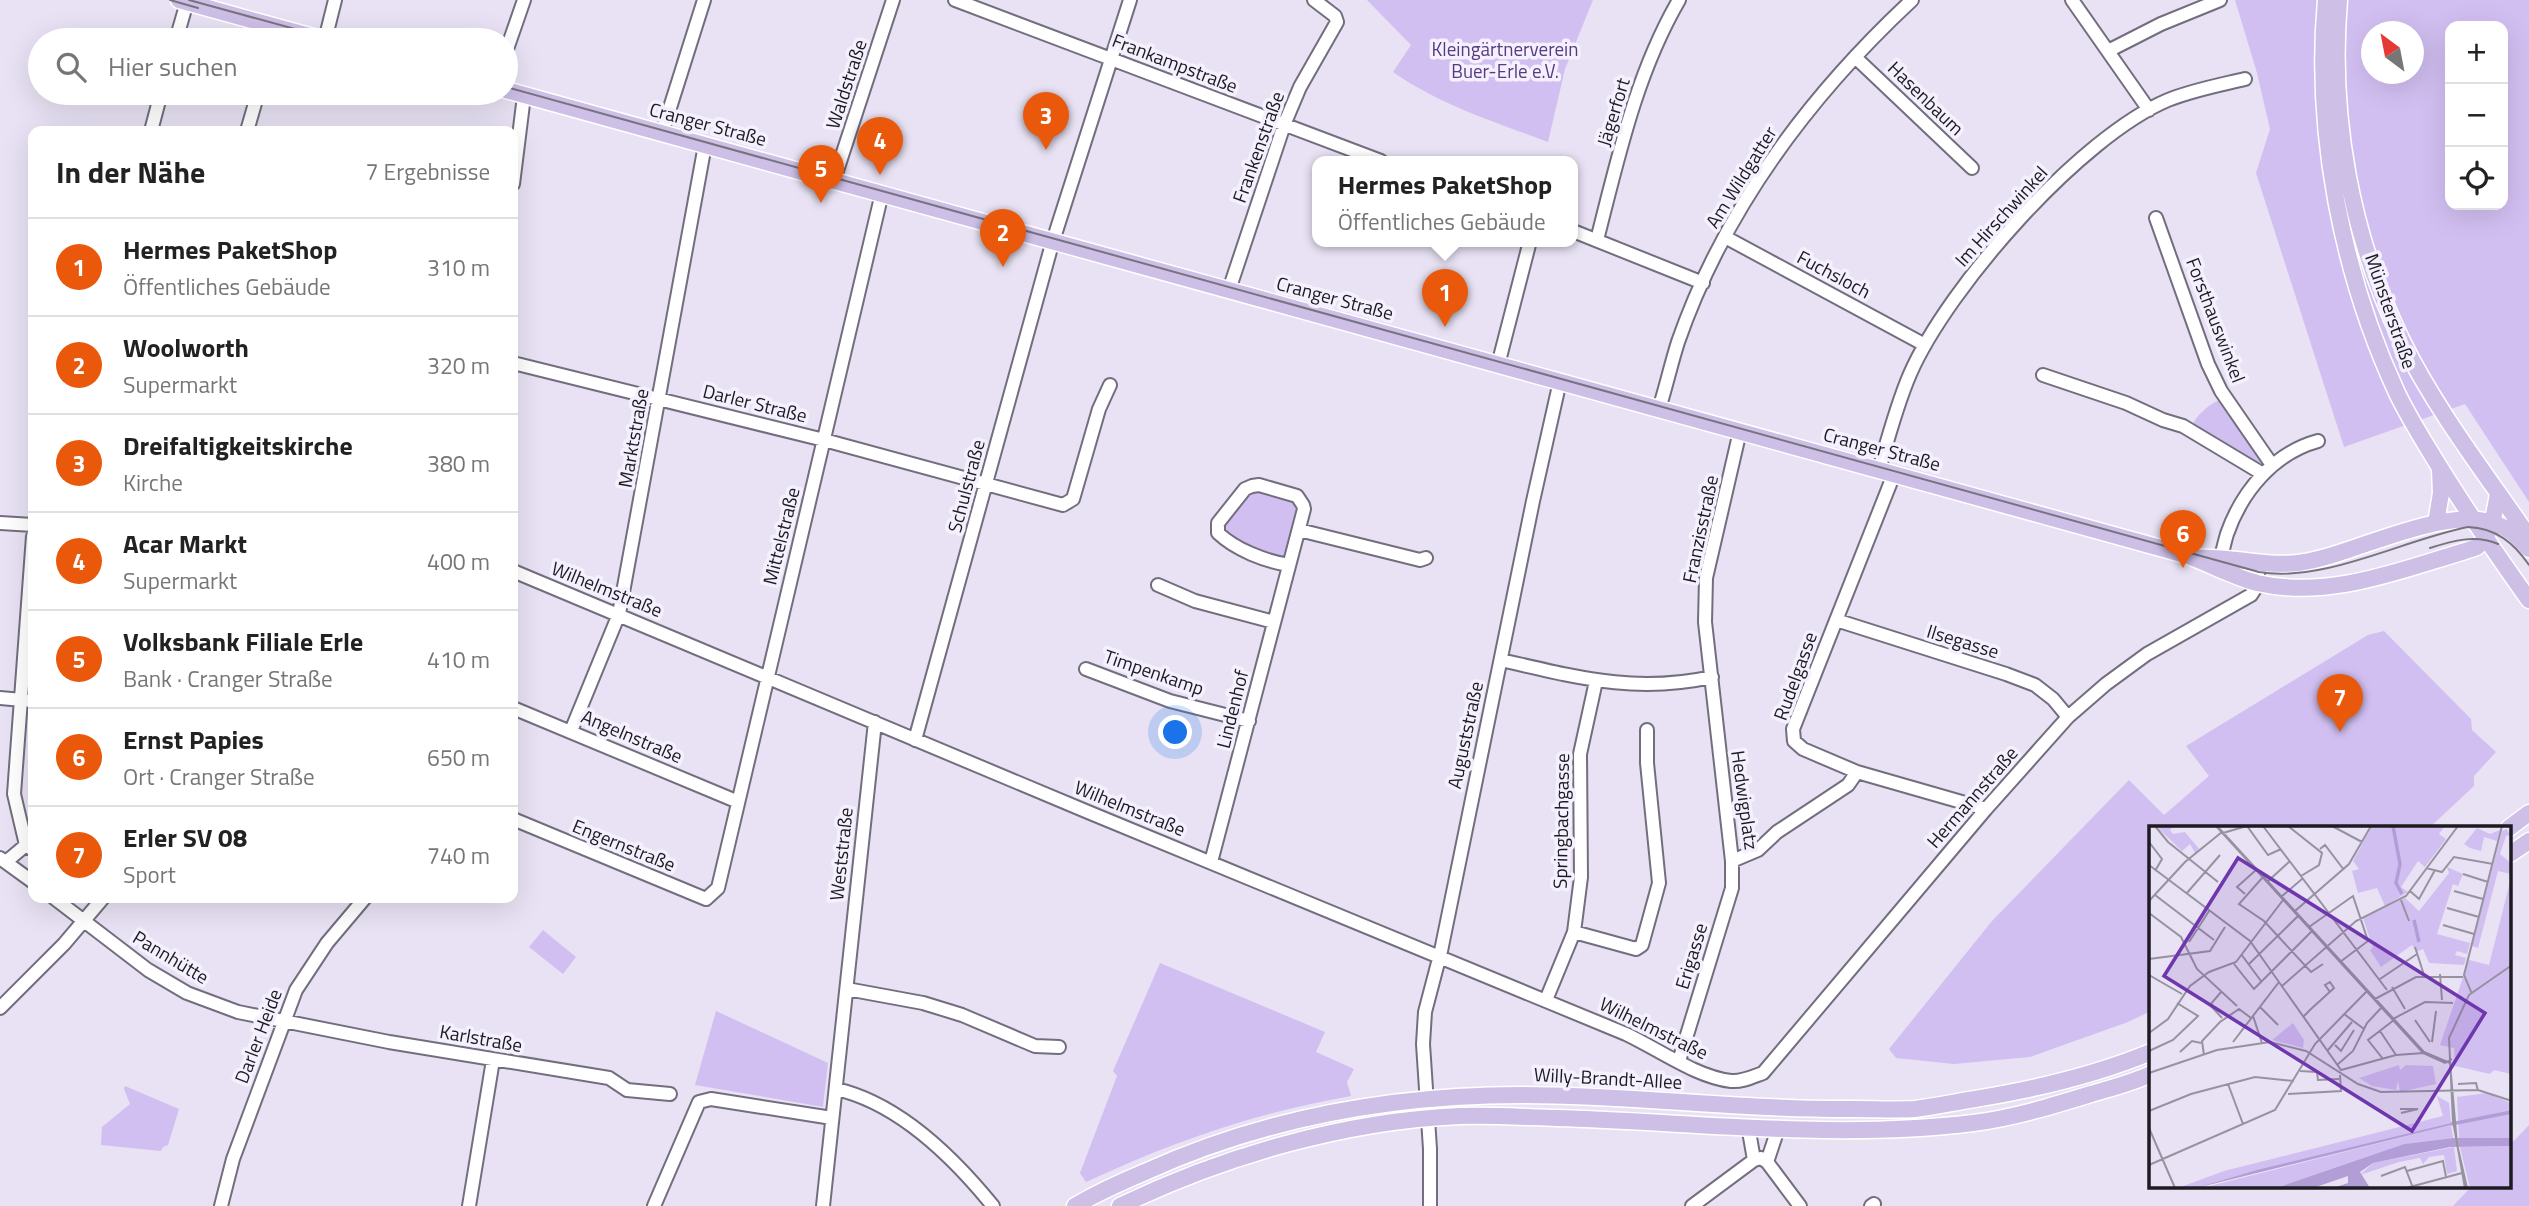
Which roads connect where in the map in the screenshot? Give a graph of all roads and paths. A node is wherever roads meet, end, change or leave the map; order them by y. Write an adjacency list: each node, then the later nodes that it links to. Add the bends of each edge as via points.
1 (335, 0): 17 (street)
2 (524, 0): 18 (street)
3 (704, 0): 31 (street)
4 (893, 0): 36 (street, Waldstraße)
5 (956, 0): 21 (street, Frankampstraße)
6 (1129, 0): 21 (street, Schulstraße)
7 (1314, 0): 28 (street, Frankenstraße, via 1335,16 1337,23)
8 (1679, 0): 41 (street, Jägerfort, via 1638,92)
9 (2071, 0): 19 (street)
10 (2220, 0): 19 (street)
11 (2326, 0): 57 (main road, Münsterstraße, via 2323,106 2345,239 2381,354)
12 (2339, 0): 61 (main road, Münsterstraße, via 2340,123 2350,191 2374,275 2431,393)
13 (183, 1): 15 (street); 16 (main road)
14 (1907, 1): 20 (street, Am Wildgatter)
15 (178, 28)
16 (258, 28)
17 (328, 28)
18 (514, 28)
19 (2108, 51): 27 (street)
20 (1855, 57): 35 (street, Hasenbaum); 40 (street, Am Wildgatter, via 1768,165)
21 (1111, 60): 28 (street, Frankampstraße); 42 (street, Schulstraße)
22 (2245, 79): 27 (street, Im Hirschwinkel, via 2194,91)
23 (518, 94): 24 (main road, Cranger Straße)
24 (524, 96): 31 (main road, Cranger Straße); 32 (street)
25 (158, 105): 29 (street)
26 (255, 105): 30 (street)
27 (2149, 110): 46 (street, Im Hirschwinkel, via 2094,149 2037,202 1963,287)
28 (1284, 125): 34 (street, Frankampstraße); 45 (street, Frankenstraße)
29 (152, 126)
30 (248, 126)
31 (662, 133): 33 (main road, Cranger Straße)
32 (518, 144)
33 (705, 145): 36 (main road, Cranger Straße); 52 (street, Marktstraße)
34 (1368, 156)
35 (1972, 168)
36 (834, 180): 37 (main road, Cranger Straße)
37 (882, 193): 42 (main road, Cranger Straße); 55 (street, Mittelstraße)
38 (2156, 218): 58 (street, Forsthauswinkel, via 2204,354)
39 (1578, 233): 41 (street)
40 (1725, 237): 44 (street, Am Wildgatter); 46 (street, Fuchsloch)
41 (1597, 240): 44 (street)
42 (1053, 241): 45 (main road, Cranger Straße); 60 (street, Schulstraße)
43 (1528, 247): 48 (street)
44 (1703, 283): 53 (street, Am Wildgatter)
45 (1229, 290): 48 (main road, Cranger Straße)
46 (1925, 345): 59 (street, Im Hirschwinkel, via 1910,375)
47 (518, 364): 52 (street, Darler Straße)
48 (1498, 365): 50 (main road, Cranger Straße)
49 (2043, 375): 58 (street, via 2183,426)
50 (1560, 382): 53 (main road, Cranger Straße); 83 (street, Auguststraße)
51 (1110, 385): 60 (street, Darler Straße, via 1073,499 1063,505)
52 (660, 400): 55 (street, Darler Straße); 80 (street, Marktstraße)
53 (1659, 409): 54 (main road, Cranger Straße)
54 (1741, 431): 59 (main road, Cranger Straße); 87 (street, Franzisstraße, via 1706,579 1704,622)
55 (824, 440): 60 (street, Darler Straße); 86 (street, Mittelstraße)
56 (2318, 441): 58 (street, via 2299,447)
57 (2439, 466): 62 (main road, Münsterstraße); 64 (main road, via 2442,481)
58 (2268, 470): 73 (street, via 2236,514)
59 (1886, 472): 73 (main road, Cranger Straße); 81 (street, Rudelgasse, via 1856,575)
60 (986, 485): 97 (street, Schulstraße)
61 (2498, 493): 67 (main road); 68 (main road, Münsterstraße)
62 (2473, 520): 64 (main road, Cranger Straße); 67 (main road, Münsterstraße)
63 (0, 523): 65 (street)
64 (2436, 523): 75 (main road, Cranger Straße, via 2320,558)
65 (28, 525)
66 (1299, 530): 71 (street); 74 (street, Lindenhof); 74 (street, Lindenhof, via 1304,509 1297,496 1259,485 1245,489 1217,528 1226,540 1255,555)
67 (2488, 530): 69 (main road, via 2507,529); 70 (main road, Cranger Straße, via 2479,546); 72 (main road, Münsterstraße)
68 (2529, 537)
69 (2529, 549)
70 (2462, 552): 72 (main road, via 2485,552); 77 (main road, Cranger Straße, via 2350,585 2313,589)
71 (1426, 558)
72 (2500, 560): 79 (main road, Münsterstraße)
73 (2219, 563): 75 (main road, Cranger Straße); 77 (main road, Cranger Straße)
74 (1289, 565): 82 (street, Lindenhof)
75 (2256, 565): 77 (street)
76 (518, 573): 80 (street, Wilhelmstraße)
77 (2257, 583): 92 (street, Hermannstraße, via 2251,595 2147,654)
78 (1158, 585): 82 (street, via 1195,601)
79 (2529, 600)
80 (619, 614): 86 (street, Wilhelmstraße); 96 (street, Marktstraße)
81 (1836, 620): 92 (street, Ilsegasse, via 2035,685); 98 (street, Rudelgasse, via 1793,729 1794,741 1802,749)
82 (1274, 622): 93 (street, Lindenhof)
83 (1500, 660): 88 (street); 118 (street, Auguststraße)
84 (1086, 669): 93 (street, Timpenkamp, via 1170,701)
85 (28, 673): 90 (street)
86 (767, 676): 94 (street, Wilhelmstraße); 99 (street, Mittelstraße)
87 (1712, 677): 88 (street, via 1637,686); 109 (street, Hedwigplatz)
88 (1596, 681): 117 (street, Springbachgasse, via 1580,754 1581,877)
89 (0, 698): 90 (street)
90 (27, 700): 105 (street, via 14,794)
91 (518, 710): 96 (street, Angelnstraße)
92 (2068, 717): 100 (street, Hermannstraße)
93 (1249, 721): 110 (street, Lindenhof)
94 (875, 722): 97 (street, Wilhelmstraße); 119 (street, Weststraße)
95 (1647, 730): 117 (street, via 1659,883 1642,945 1636,949)
96 (571, 732): 99 (street, Angelnstraße)
97 (915, 740): 110 (street, Wilhelmstraße)
98 (1857, 772): 100 (street, Rudelgasse); 109 (street, Hedwigplatz, via 1848,785 1758,850)
99 (736, 801): 112 (street, Mittelstraße)
100 (1986, 809): 128 (street, Hermannstraße, via 1762,1073)
101 (2529, 813): 103 (main road)
102 (518, 821): 112 (street, Engernstraße, via 706,899)
103 (2512, 826)
104 (2529, 841): 107 (main road)
105 (28, 844)
106 (28, 848): 108 (street)
107 (2512, 853)
108 (3, 859): 111 (street)
109 (1731, 861): 126 (street, Erigasse, via 1732,888)
110 (1211, 862): 118 (street, Wilhelmstraße)
111 (28, 878)
112 (718, 888)
113 (61, 903): 116 (street, Pannhütte)
114 (98, 903): 116 (street)
115 (361, 903): 122 (street, Darler Heide, via 307,971)
116 (84, 921): 121 (street); 122 (street, Pannhütte, via 187,993)
117 (1574, 932): 120 (street, Springbachgasse)
118 (1440, 957): 120 (street, Wilhelmstraße); 131 (street, Auguststraße, via 1425,1012)
119 (847, 989): 123 (street, via 923,1003 1035,1046); 129 (street, Weststraße)
120 (1546, 1000): 126 (street, Wilhelmstraße)
121 (0, 1008)
122 (283, 1022): 125 (street, Karlstraße); 137 (street, Darler Heide, via 233,1159)
123 (1059, 1047)
124 (2149, 1053): 131 (main road, Willy-Brandt-Allee, via 2035,1089 1915,1109 1806,1110 1522,1095)
125 (493, 1060): 130 (street, Karlstraße, via 608,1078 627,1090); 138 (street)
126 (1679, 1061): 128 (street, Wilhelmstraße, via 1696,1072)
127 (2149, 1075): 135 (main road, via 2045,1109 1975,1123 1903,1130)
128 (1732, 1081)
129 (836, 1089): 132 (street, Weststraße); 141 (street, via 880,1107 926,1136)
130 (670, 1094)
131 (1425, 1098): 133 (street, Auguststraße); 142 (main road, Willy-Brandt-Allee, via 1305,1117 1229,1138)
132 (832, 1118): 139 (street, via 711,1099 699,1102); 140 (street, Weststraße)
133 (1427, 1118): 134 (main road); 143 (main road, via 1275,1146 1182,1178); 144 (street, Auguststraße)
134 (1751, 1127): 135 (main road); 136 (street, via 1750,1137)
135 (1778, 1129): 136 (street)
136 (1761, 1161): 145 (street); 146 (street)
137 (221, 1206)
138 (469, 1206)
139 (654, 1206)
140 (823, 1206)
141 (993, 1206)
142 (1075, 1206)
143 (1120, 1206)
144 (1430, 1206)
145 (1692, 1206)
146 (1800, 1206)

